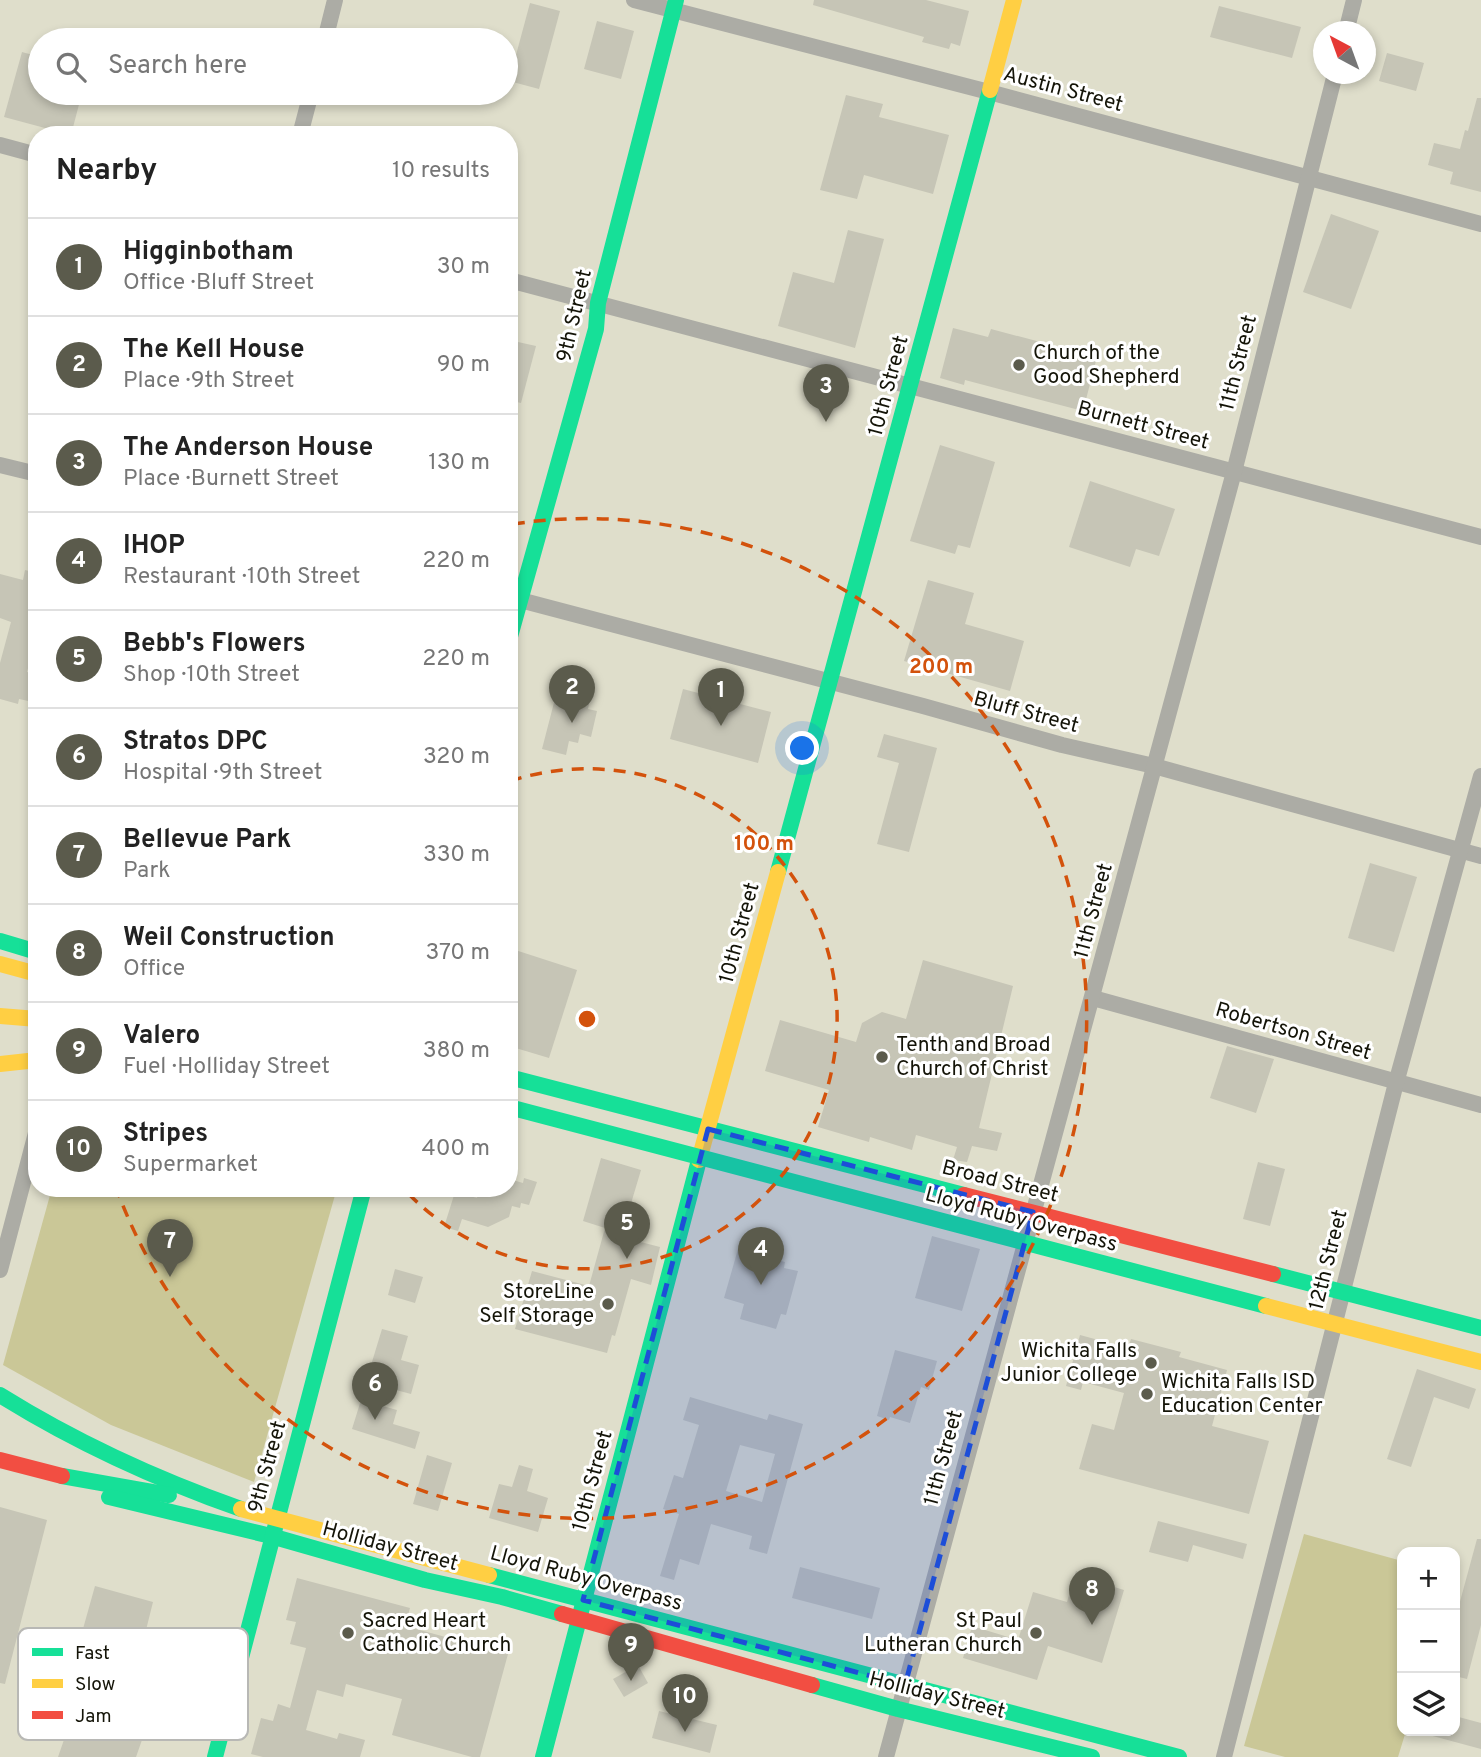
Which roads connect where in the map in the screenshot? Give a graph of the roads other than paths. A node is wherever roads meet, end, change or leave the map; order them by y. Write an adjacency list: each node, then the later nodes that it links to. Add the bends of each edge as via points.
1 (335, 0): 7 (street)
2 (634, 0): 5 (street, Austin Street)
3 (1014, 0): 9 (main road, 10th Street)
4 (1354, 0): 6 (street)
5 (675, 5): 9 (street, Austin Street); 17 (main road, 9th Street)
6 (1349, 21)
7 (328, 28)
8 (1332, 84): 14 (street, 11th Street)
9 (989, 92): 14 (street, Austin Street); 18 (main road, 10th Street)
10 (308, 105): 11 (street)
11 (302, 126)
12 (0, 145): 13 (street)
13 (28, 153)
14 (1307, 177): 15 (street, Austin Street); 21 (street, 11th Street)
15 (1481, 224)
16 (518, 282): 17 (street, Burnett Street)
17 (598, 303): 18 (street, Burnett Street); 23 (main road, 9th Street, via 596,329)
18 (911, 386): 21 (street, Burnett Street); 25 (main road, 10th Street)
19 (0, 465): 20 (street)
20 (28, 472)
21 (1234, 472): 22 (street, Burnett Street); 26 (street, 11th Street)
22 (1481, 537)
23 (520, 600): 24 (main road, 9th Street); 25 (street, Bluff Street)
24 (518, 607)
25 (831, 682): 26 (street, Bluff Street); 43 (main road, 10th Street)
26 (1154, 766): 28 (street, Bluff Street); 34 (street, 11th Street)
27 (1481, 776): 28 (street, 12th Street)
28 (1462, 850): 29 (street, Bluff Street); 40 (street, 12th Street)
29 (1481, 856)
30 (0, 941): 31 (main road)
31 (28, 949)
32 (0, 964): 33 (main road)
33 (28, 972)
34 (1093, 998): 40 (street, Robertson Street); 46 (street, 11th Street)
35 (0, 1016): 36 (main road)
36 (28, 1018)
37 (28, 1061): 38 (main road)
38 (0, 1064)
39 (518, 1079): 43 (main road, Broad Street)
40 (1396, 1083): 41 (street, Robertson Street); 48 (street, 12th Street)
41 (1481, 1105)
42 (518, 1109): 50 (main road, Lloyd Ruby Overpass, bridge)
43 (708, 1129): 46 (main road, Broad Street); 58 (main road, 10th Street)
44 (28, 1163): 47 (street)
45 (362, 1197): 57 (main road, 9th Street)
46 (1033, 1212): 48 (main road, Broad Street); 60 (street, 11th Street)
47 (0, 1270)
48 (1343, 1293): 49 (main road, Broad Street); 67 (street, 12th Street)
49 (1481, 1328)
50 (1481, 1362)
51 (0, 1395): 56 (main road, Lloyd Ruby Overpass, via 129,1465)
52 (0, 1448): 55 (main road)
53 (0, 1460): 56 (main road, bridge, via 62,1476)
54 (0, 1471): 55 (main road, Holliday Street)
55 (68, 1488): 57 (main road, Holliday Street)
56 (241, 1508): 66 (main road, Lloyd Ruby Overpass, bridge)
57 (271, 1536): 58 (main road, Holliday Street); 59 (main road, 9th Street)
58 (578, 1620): 60 (main road, Holliday Street); 63 (main road, 10th Street)
59 (248, 1628)
60 (898, 1709): 64 (street, 11th Street); 65 (main road, Holliday Street)
61 (219, 1740): 62 (main road, 9th Street)
62 (215, 1757)
63 (543, 1757)
64 (886, 1757)
65 (1092, 1757)
66 (1179, 1757)
67 (1224, 1757)

